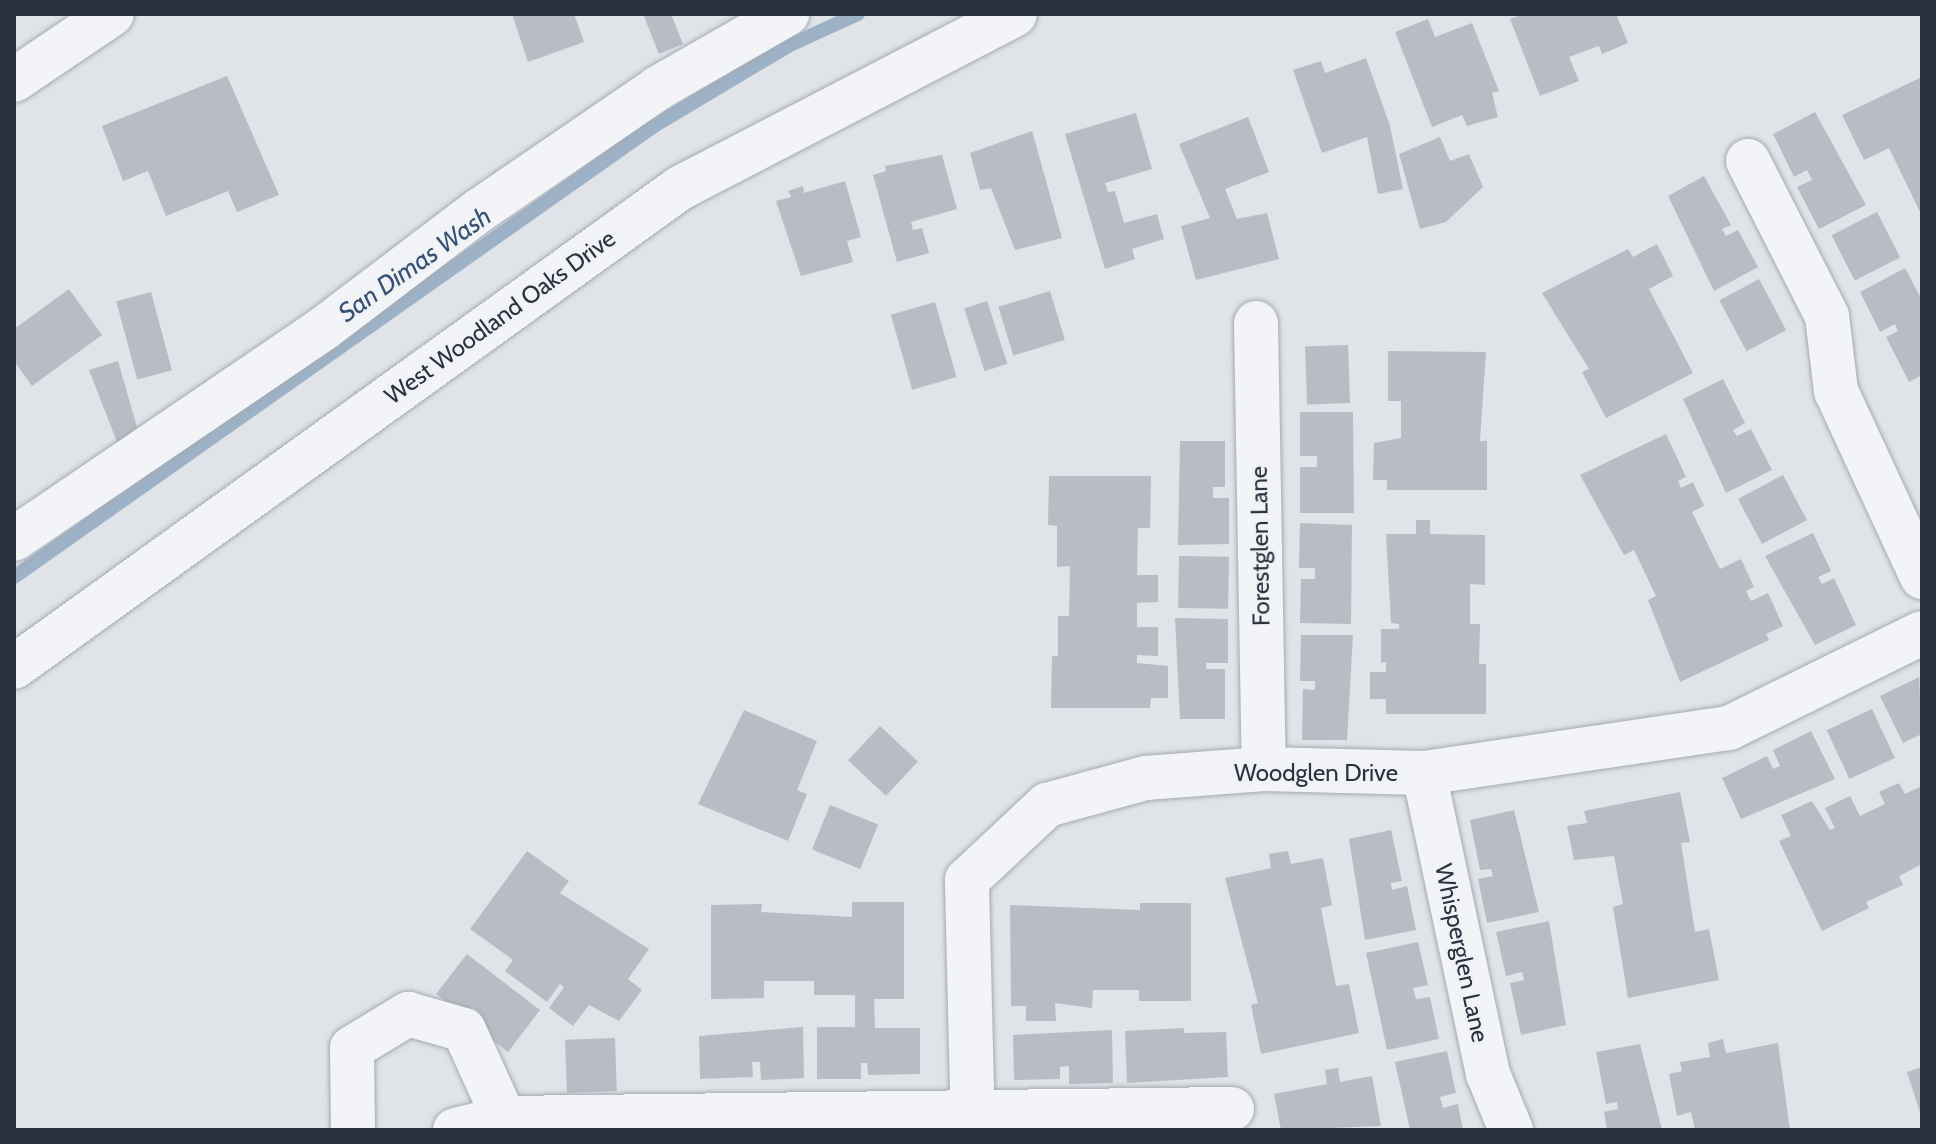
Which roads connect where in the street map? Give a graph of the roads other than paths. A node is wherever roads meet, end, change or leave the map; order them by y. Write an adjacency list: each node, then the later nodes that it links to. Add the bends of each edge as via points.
1 (112, 14): 4 (street)
2 (787, 14): 7 (street, via 658,88 480,210 311,337)
3 (1015, 14): 10 (street, West Woodland Oaks Drive, via 680,188)
4 (14, 80)
5 (1748, 161): 8 (street, via 1827,316 1836,391)
6 (1256, 323): 11 (street, Forestglen Lane)
7 (14, 539)
8 (1922, 577)
9 (1922, 633): 12 (street, Woodglen Drive, via 1729,728)
10 (14, 667)
11 (1264, 769): 12 (street, Woodglen Drive); 15 (street, Woodglen Drive, via 1146,778 1047,805 967,880)
12 (1424, 773): 18 (street, Whisperglen Lane, via 1488,1074)
13 (1232, 1109): 15 (street)
14 (504, 1118): 15 (street); 16 (street, via 464,1030 408,1014 352,1048); 17 (street)
15 (973, 1121)
16 (353, 1130)
17 (455, 1130)
18 (1511, 1130)

